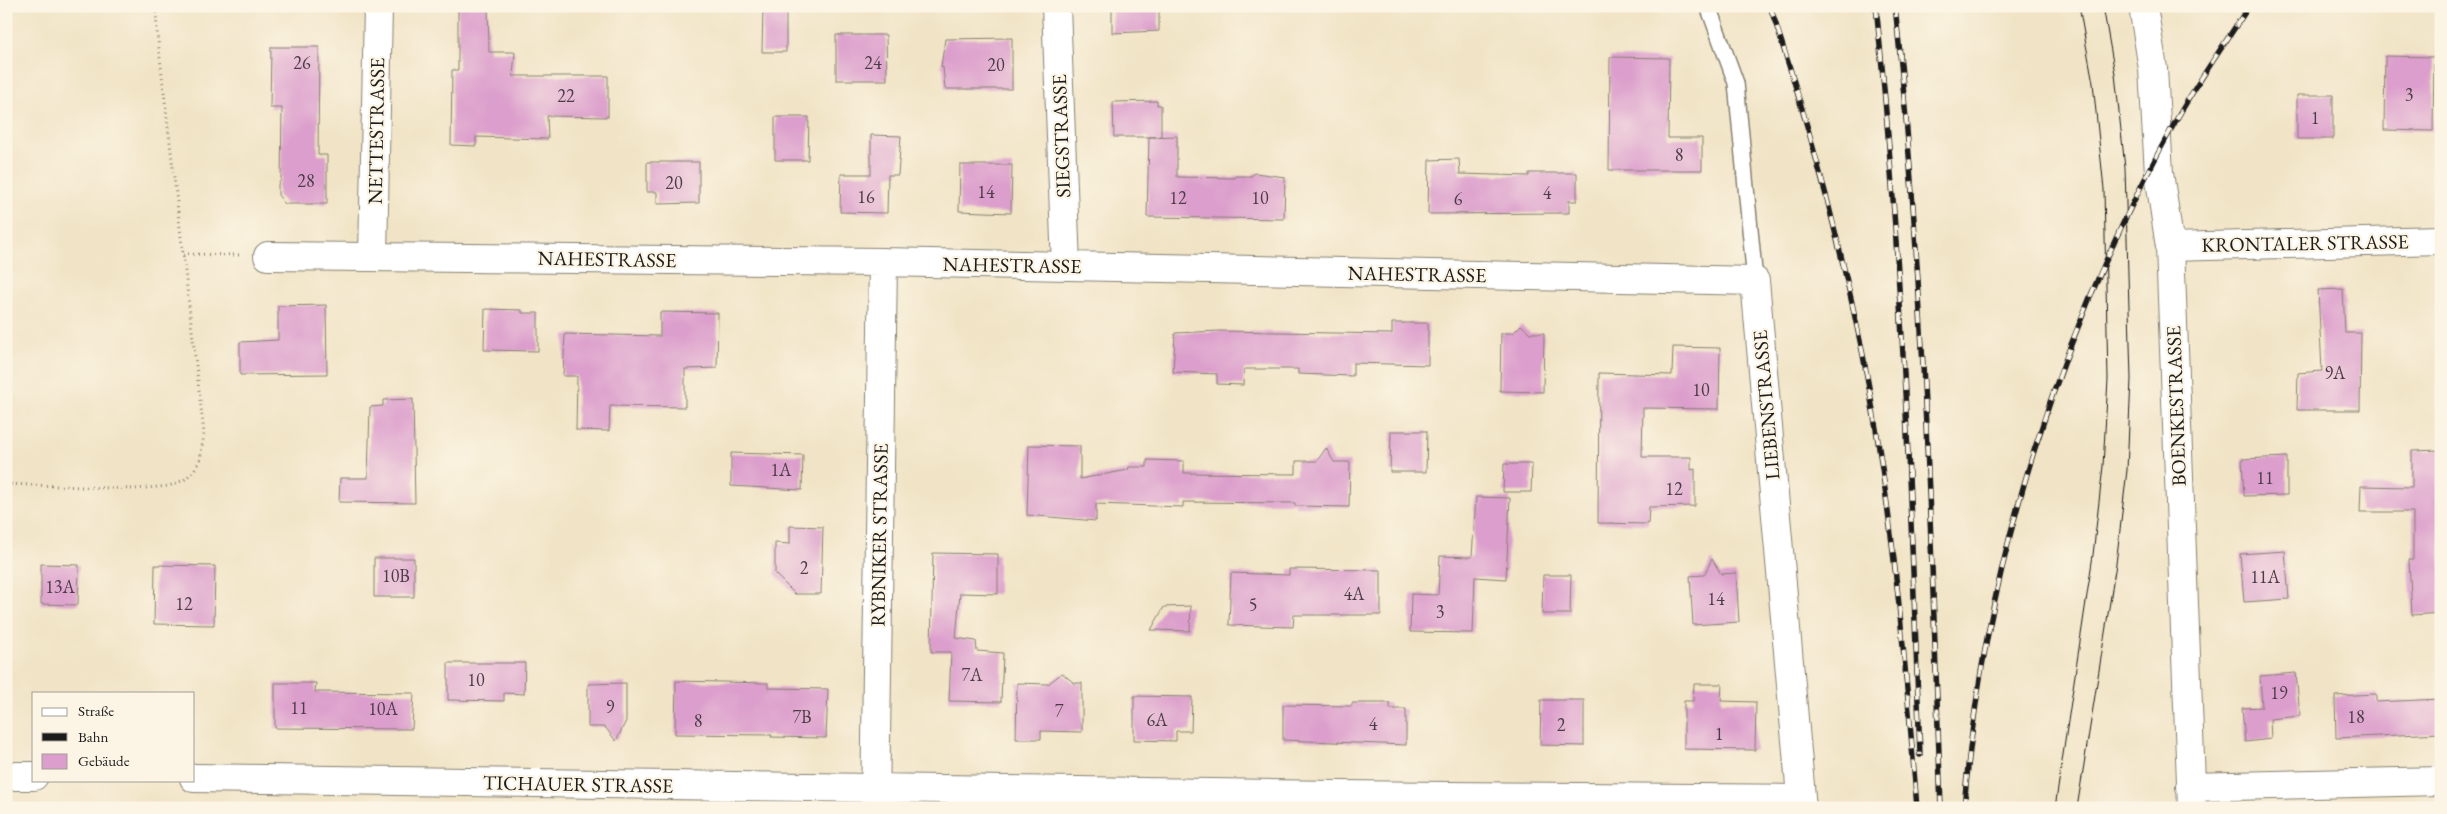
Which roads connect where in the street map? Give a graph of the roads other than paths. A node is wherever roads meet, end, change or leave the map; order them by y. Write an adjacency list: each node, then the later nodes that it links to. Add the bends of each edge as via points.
1 (378, 6): 8 (street, NETTESTRASSE)
2 (1056, 6): 10 (street, SIEGSTRASSE)
3 (1708, 6): 11 (lane, LIEBENSTRASSE, via 1736,84)
4 (2143, 6): 6 (street, BOENKESTRASSE, via 2153,69 2159,173)
5 (2441, 240): 6 (street, KRONTALER STRASSE)
6 (2170, 246): 16 (street, BOENKESTRASSE)
7 (268, 256): 8 (street, NAHESTRASSE)
8 (373, 257): 9 (street, NAHESTRASSE)
9 (883, 262): 10 (street, NAHESTRASSE); 17 (street, RYBNIKER STRASSE)
10 (1066, 266): 11 (street, NAHESTRASSE)
11 (1755, 281): 19 (street, LIEBENSTRASSE)
12 (6, 776): 13 (street)
13 (32, 776)
14 (195, 778): 17 (street, TICHAUER STRASSE)
15 (2441, 781): 16 (street)
16 (2191, 797)
17 (875, 798): 18 (street, TICHAUER STRASSE)
18 (1339, 801): 19 (street, TICHAUER STRASSE)
19 (1802, 804)

